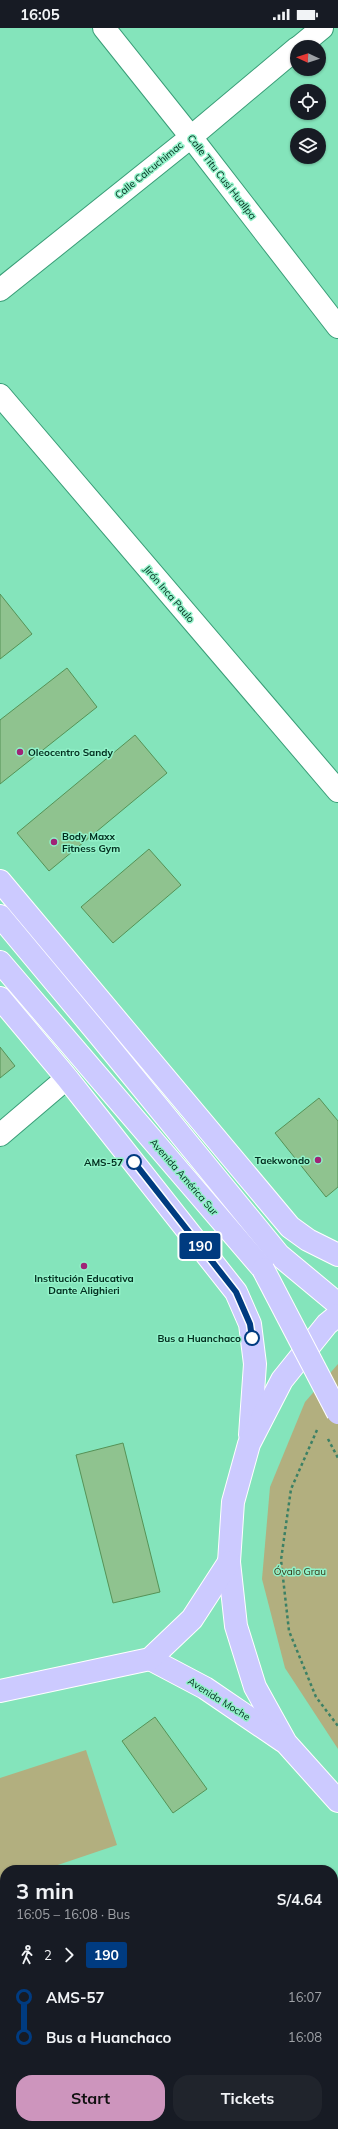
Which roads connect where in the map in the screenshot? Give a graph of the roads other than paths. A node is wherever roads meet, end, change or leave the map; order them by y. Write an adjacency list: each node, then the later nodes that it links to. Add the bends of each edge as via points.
1 (104, 28): 5 (street, Calle Titu Cusi Huallpa)
2 (322, 28): 3 (street, Calle Calcuchimac)
3 (308, 40)
4 (290, 55): 5 (street, Calle Calcuchimac)
5 (191, 137): 6 (street, Calle Calcuchimac); 7 (street, Calle Titu Cusi Huallpa)
6 (0, 290)
7 (338, 327)
8 (0, 395): 9 (street, Jirón Inca Paulo)
9 (338, 791)
10 (0, 881): 16 (main road, via 290,1227 308,1240)
11 (0, 916): 17 (main road, via 279,1255)
12 (0, 962): 19 (main road, Avenida América Sur, bridge, via 263,1269)
13 (0, 998): 14 (main road)
14 (67, 1078): 15 (street); 20 (main road, via 236,1292 250,1324 255,1364)
15 (0, 1135)
16 (338, 1255)
17 (338, 1304)
18 (338, 1315): 20 (main road, via 327,1324 282,1380)
19 (329, 1418)
20 (249, 1444): 21 (main road, via 233,1502)
21 (229, 1562): 22 (main road, via 192,1619); 24 (main road, via 236,1626 253,1680)
22 (150, 1659): 23 (main road); 24 (main road, Avenida Moche, via 205,1688)
23 (0, 1691)
24 (286, 1744): 25 (main road)
25 (338, 1801)

